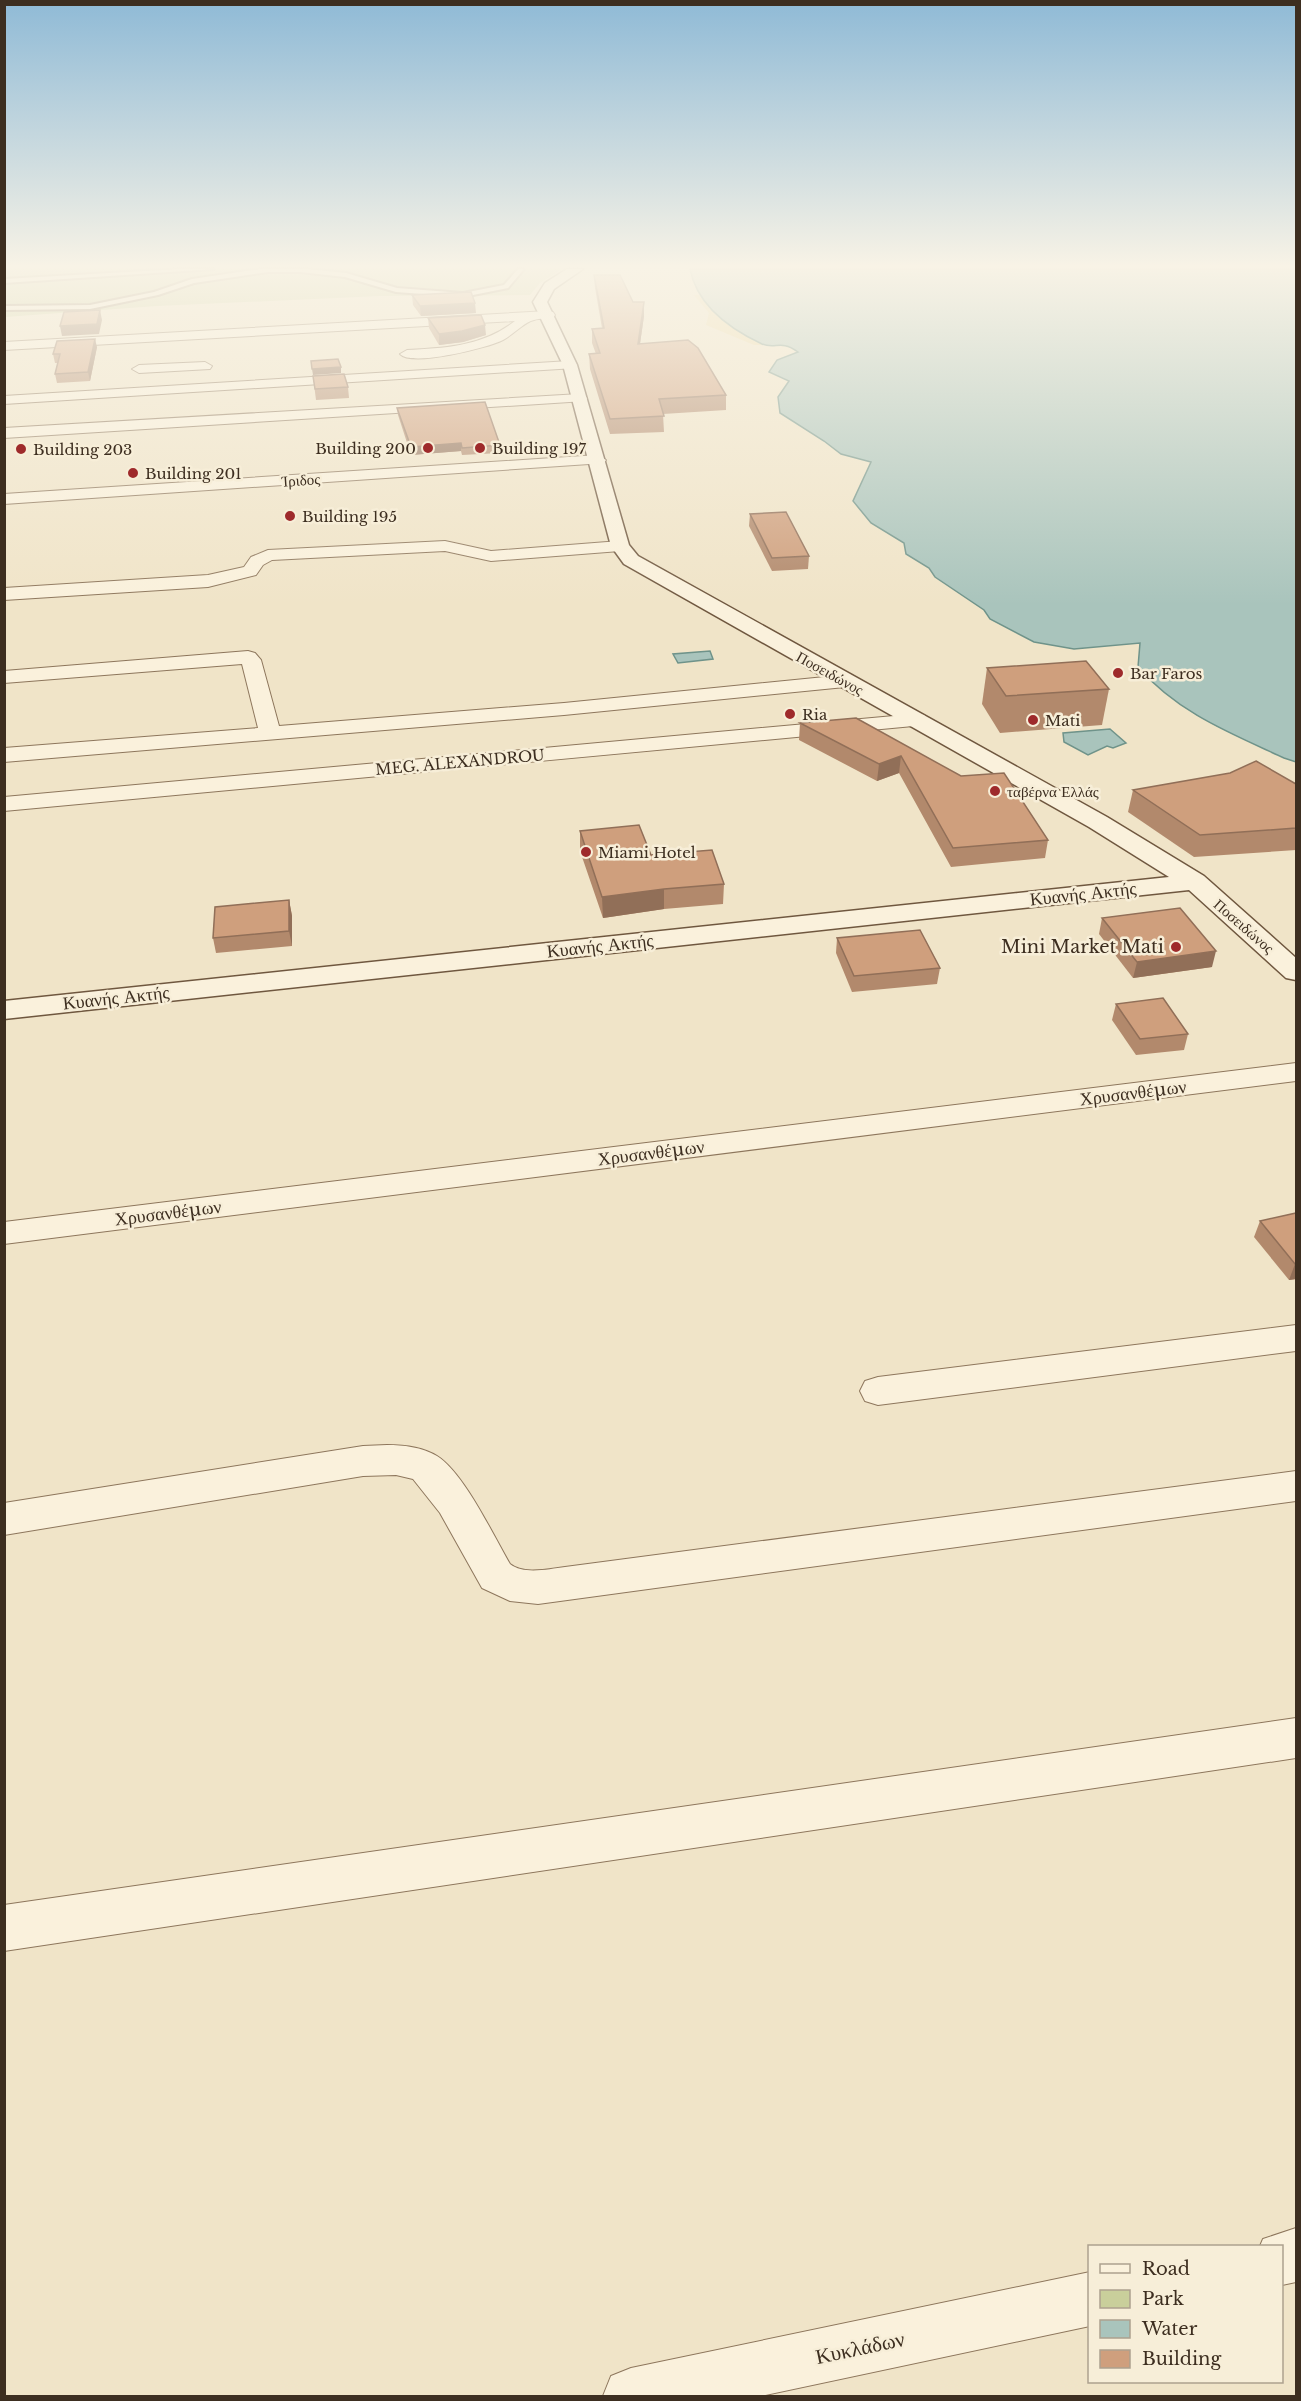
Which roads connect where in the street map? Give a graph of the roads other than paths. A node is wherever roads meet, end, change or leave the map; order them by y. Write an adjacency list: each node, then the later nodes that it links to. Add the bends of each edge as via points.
1 (311, 381): 4 (street)
2 (575, 381): 3 (street)
3 (580, 398): 5 (street); 6 (street)
4 (4, 400)
5 (4, 434)
6 (598, 460): 7 (street, Ίριδος); 8 (street)
7 (4, 499)
8 (620, 546): 9 (street, via 491,556 445,546 268,555 250,571 208,581); 11 (street, Ποσειδώνος, via 631,560 648,571)
9 (4, 594)
10 (4, 677): 13 (street, via 248,657)
11 (845, 681): 12 (street, Ποσειδώνος); 13 (street)
12 (916, 720): 15 (street, MEG. ALEXANDROU); 16 (street, Ποσειδώνος, via 1048,792)
13 (270, 733): 14 (street)
14 (4, 755)
15 (4, 804)
16 (1195, 882): 17 (street, Ποσειδώνος); 18 (street, Κυανής Ακτής)
17 (1296, 971)
18 (4, 1010)
19 (1296, 1072): 20 (street, Χρυσανθέμων)
20 (4, 1233)
21 (1296, 1338): 22 (street)
22 (878, 1391)
23 (1296, 1486): 24 (street, via 532,1586 502,1582 442,1485 425,1467 396,1459 363,1461)
24 (4, 1519)
25 (1296, 1738): 26 (street)
26 (4, 1928)
27 (1088, 2299): 28 (street, Κυκλάδων)
28 (631, 2397)

